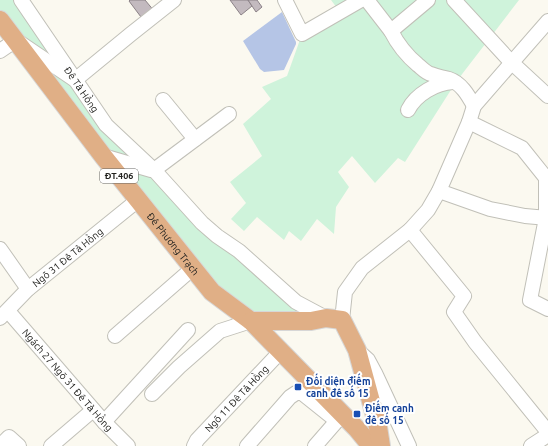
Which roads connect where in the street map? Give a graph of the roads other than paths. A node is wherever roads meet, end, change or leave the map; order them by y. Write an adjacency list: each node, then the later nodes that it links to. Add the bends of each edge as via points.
1 (20, 0): 14 (street, Đê Tả Hồng)
2 (174, 0): 14 (street)
3 (285, 0): 4 (street, via 302,34)
4 (361, 0)
5 (367, 0): 10 (street)
6 (428, 0): 10 (street)
7 (454, 0): 13 (street)
8 (1, 19): 11 (main road, Đê Phương Trạch / ĐT.406)
9 (548, 21): 13 (street)
10 (391, 31): 15 (street, via 401,49 429,74)
11 (16, 40): 12 (street); 14 (street); 23 (main road, Đê Phương Trạch / ĐT.406)
12 (0, 51)
13 (511, 62): 16 (street); 18 (street)
14 (75, 80): 24 (street, Đê Tả Hồng, via 106,125)
15 (456, 82): 18 (street, via 464,89); 19 (street, via 441,84 423,93 414,100)
16 (548, 96)
17 (163, 100): 22 (street)
18 (474, 106): 21 (street)
19 (408, 110)
20 (230, 114): 22 (street)
21 (469, 122): 25 (street); 27 (street, via 522,148 546,178)
22 (195, 139): 24 (street)
23 (103, 156): 24 (street); 26 (main road, Đê Phương Trạch / ĐT.406)
24 (154, 170): 34 (street, Đê Tả Hồng, via 202,223 239,251 296,302)
25 (439, 191): 27 (street, via 490,209); 28 (street, via 428,210)
26 (138, 200): 30 (main road, Đê Phương Trạch / ĐT.406); 31 (street, Ngõ 31 Đê Tả Hồng)
27 (547, 218): 32 (street, via 530,300)
28 (410, 230): 34 (street, via 362,268 346,292); 44 (street, via 464,296 454,312)
29 (0, 249): 31 (street)
30 (193, 268): 35 (main road, Đê Phương Trạch / ĐT.406, via 212,292); 37 (street)
31 (28, 289): 33 (street, Ngõ 31 Đê Tả Hồng)
32 (548, 309)
33 (4, 315): 41 (street, Ngách 27 Ngõ 31 Đê Tả Hồng)
34 (334, 319): 35 (main road); 38 (main road)
35 (251, 321): 39 (main road, Đê Phương Trạch / ĐT.406); 40 (street, via 220,331)
36 (188, 330): 43 (street)
37 (114, 336)
38 (357, 350): 53 (main road); 54 (street, via 368,360)
39 (281, 351): 42 (main road, Đê Phương Trạch / ĐT.406); 49 (street, Ngõ 11 Đê Tả Hồng)
40 (152, 394)
41 (93, 410): 43 (street, Ngách 27 Ngõ 31 Đê Tả Hồng); 48 (street)
42 (340, 418): 50 (street, via 302,393 296,393); 51 (street); 52 (main road, Đê Phương Trạch / ĐT.406)
43 (104, 422): 45 (street, Ngách 27 Ngõ 31 Đê Tả Hồng)
44 (548, 434): 55 (street)
45 (126, 445)
46 (0, 446): 47 (street, via 9,437)
47 (19, 446)
48 (51, 446)
49 (194, 446)
50 (246, 446)
51 (315, 446)
52 (372, 446)
53 (381, 446)
54 (409, 446)
55 (531, 446)

